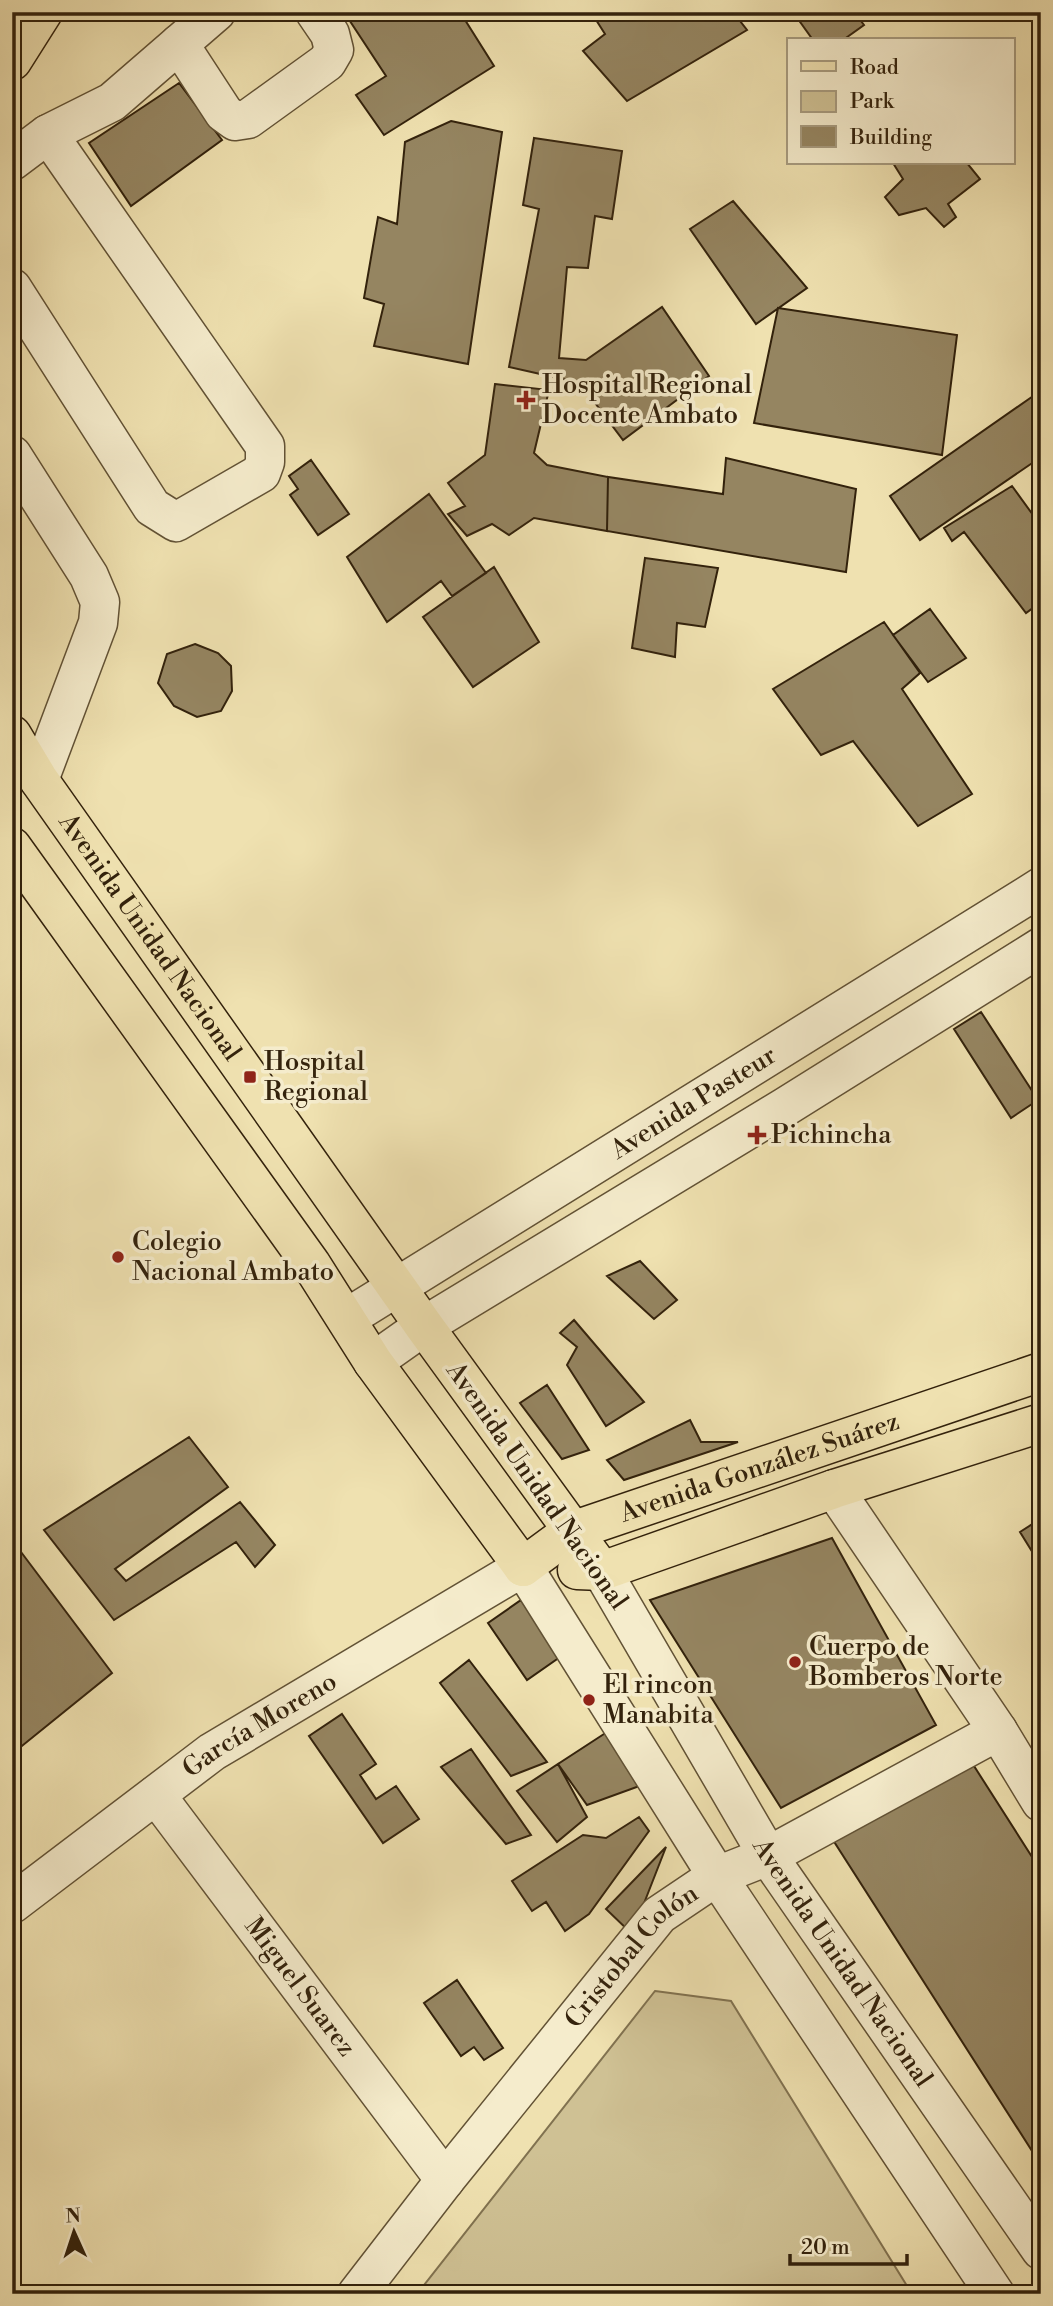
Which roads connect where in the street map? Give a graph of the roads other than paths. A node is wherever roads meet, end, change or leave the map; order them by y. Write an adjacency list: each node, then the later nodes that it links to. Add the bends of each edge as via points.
1 (18, 12): 5 (main road)
2 (43, 12): 7 (main road)
3 (216, 12): 6 (street)
4 (315, 12): 6 (street, via 330,34 334,50 327,62 248,119 235,121 224,114)
5 (12, 15)
6 (179, 44): 8 (street, via 112,102)
7 (12, 61)
8 (48, 134): 9 (street); 10 (street, via 265,446 261,473 176,522 164,516 152,506)
9 (12, 161)
10 (12, 288)
11 (12, 455): 13 (street, via 89,576 100,602 98,623)
12 (12, 735): 13 (main road, Avenida Unidad Nacional)
13 (38, 780): 17 (main road, Avenida Unidad Nacional)
14 (12, 846): 18 (main road)
15 (1041, 887): 17 (street, Avenida Pasteur)
16 (1041, 947): 19 (street, Avenida Pasteur)
17 (397, 1286): 18 (street, Avenida Pasteur); 19 (main road, Avenida Unidad Nacional)
18 (347, 1318): 20 (main road)
19 (424, 1326): 20 (street, Avenida Pasteur); 24 (main road, Avenida Unidad Nacional)
20 (373, 1362): 25 (main road)
21 (1041, 1372): 24 (main road, Avenida González Suárez)
22 (1041, 1423): 23 (main road, Avenida González Suárez)
23 (834, 1489): 26 (main road, Avenida González Suárez); 27 (street)
24 (572, 1531): 25 (main road, Avenida González Suárez); 26 (main road, Avenida Unidad Nacional)
25 (523, 1567): 26 (main road, Avenida González Suárez); 28 (street, García Moreno, via 212,1752); 31 (street)
26 (602, 1571): 30 (street, Avenida Unidad Nacional)
27 (998, 1731): 29 (street); 30 (street, Cristobal Colón)
28 (156, 1795): 32 (street, García Moreno); 33 (street, Miguel Suarez)
29 (1041, 1802)
30 (768, 1856): 31 (street, Cristobal Colón); 34 (street, Avenida Unidad Nacional)
31 (717, 1876): 33 (street, Cristobal Colón, via 659,1914); 36 (street)
32 (12, 1905)
33 (445, 2180): 35 (street, Cristobal Colón)
34 (1041, 2250)
35 (357, 2294)
36 (995, 2294)

